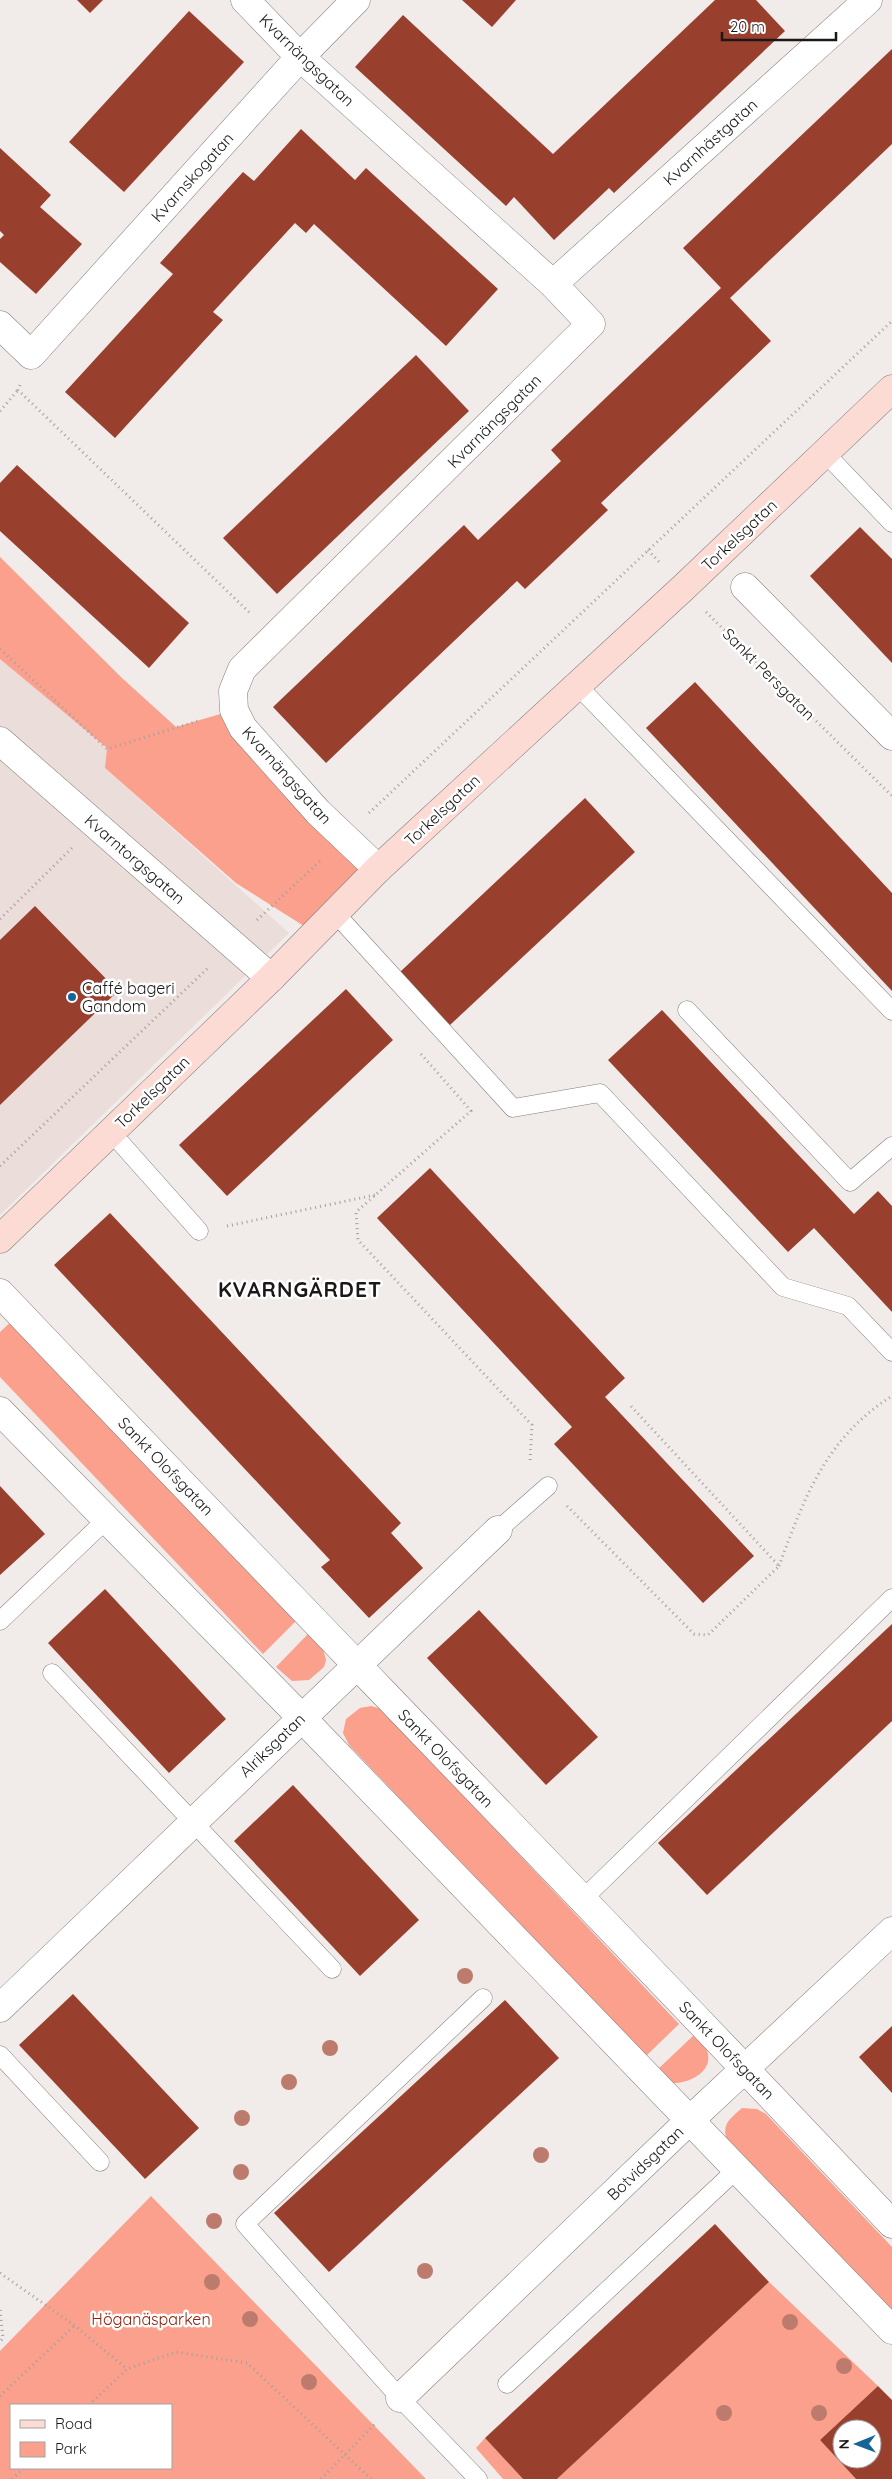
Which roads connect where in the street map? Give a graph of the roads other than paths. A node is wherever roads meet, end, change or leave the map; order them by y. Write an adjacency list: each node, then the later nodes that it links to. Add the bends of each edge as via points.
1 (245, 0): 4 (street, Kvarnängsgatan)
2 (356, 0): 4 (street, Kvarnskogatan)
3 (868, 0): 5 (street, Kvarnhästgatan)
4 (300, 57): 5 (street, Kvarnängsgatan); 6 (street, Kvarnskogatan, via 31,355)
5 (552, 284): 14 (street, Kvarnängsgatan, via 591,324 242,669 233,691 234,710 243,728 318,812)
6 (0, 325)
7 (892, 389): 8 (street, Torkelsgatan)
8 (826, 453): 9 (lane); 11 (street, Torkelsgatan)
9 (892, 523)
10 (745, 587): 12 (street)
11 (577, 685): 14 (street, Torkelsgatan); 18 (lane)
12 (892, 736)
13 (0, 741): 16 (street, Kvarntorgsgatan)
14 (378, 869): 15 (street, Torkelsgatan)
15 (335, 912): 16 (street, Torkelsgatan); 24 (lane, via 513,1108 600,1093 783,1287 848,1306)
16 (271, 978): 19 (street, Torkelsgatan)
17 (687, 1010): 20 (lane, via 850,1182)
18 (892, 1011)
19 (111, 1132): 21 (lane); 22 (street, Torkelsgatan)
20 (892, 1146)
21 (199, 1231)
22 (0, 1239)
23 (0, 1293): 31 (street, Sankt Olofsgatan)
24 (892, 1352)
25 (0, 1410): 27 (street)
26 (548, 1486): 28 (lane, Alriksgatan)
27 (108, 1518): 30 (lane); 33 (street)
28 (498, 1530): 31 (street, Alriksgatan)
29 (892, 1598): 35 (lane)
30 (0, 1621)
31 (355, 1665): 33 (street, Alriksgatan); 35 (street, Sankt Olofsgatan)
32 (52, 1673): 34 (lane)
33 (301, 1716): 34 (street, Alriksgatan); 42 (street)
34 (193, 1820): 37 (lane); 39 (street, Alriksgatan)
35 (583, 1899): 41 (street, Sankt Olofsgatan)
36 (892, 1931): 41 (street, Botvidsgatan)
37 (332, 1969)
38 (483, 1998): 48 (lane, via 246,2224)
39 (0, 2008)
40 (0, 2055): 43 (lane)
41 (745, 2068): 42 (street, Botvidsgatan); 45 (street, Sankt Olofsgatan)
42 (690, 2120): 44 (street); 48 (street, Botvidsgatan)
43 (100, 2162)
44 (736, 2170): 46 (street); 47 (lane)
45 (892, 2224)
46 (892, 2330)
47 (507, 2384)
48 (400, 2398): 49 (lane)
49 (478, 2479)

